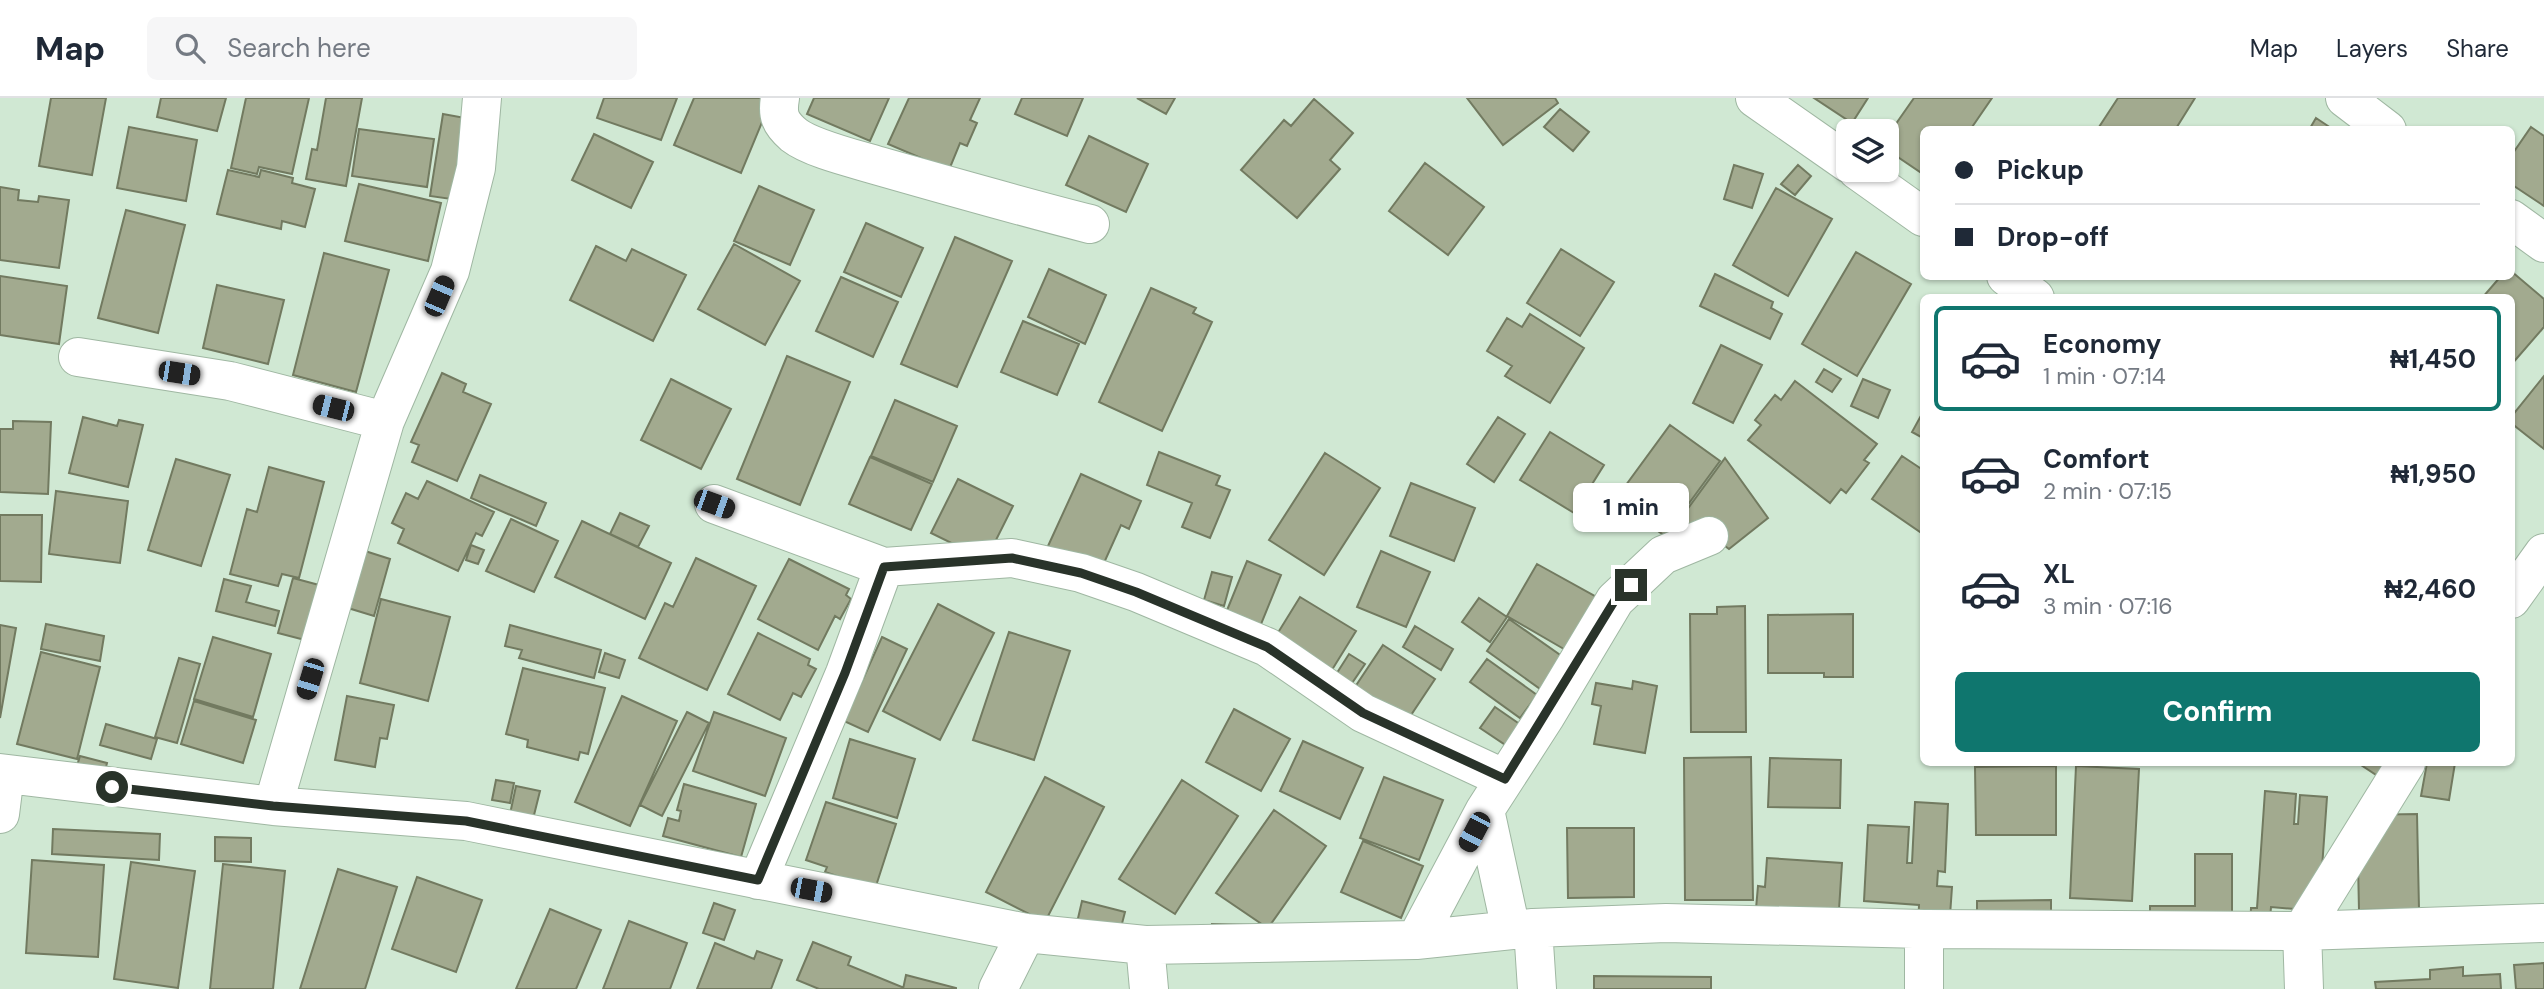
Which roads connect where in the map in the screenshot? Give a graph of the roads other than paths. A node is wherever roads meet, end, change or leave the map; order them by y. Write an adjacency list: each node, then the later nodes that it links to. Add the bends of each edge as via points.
1 (482, 98): 15 (street, via 475,168 450,271)
2 (780, 98): 10 (street, via 777,113 783,124 796,136 836,153)
3 (1755, 98): 6 (street)
4 (2345, 98): 5 (street)
5 (2385, 117)
6 (1836, 155)
7 (1874, 182): 8 (street)
8 (1920, 215)
9 (2515, 222): 11 (street)
10 (1090, 224)
11 (2544, 243)
12 (2012, 280): 13 (street)
13 (2030, 294)
14 (78, 357): 15 (street, via 230,381)
15 (385, 421): 24 (street)
16 (714, 504): 19 (street)
17 (1709, 536): 23 (street, via 1663,555 1615,600)
18 (2544, 553): 20 (street)
19 (884, 567): 23 (street, via 1012,558 1081,573 1136,592 1267,647); 26 (street)
20 (2515, 593)
21 (2404, 766): 30 (street)
22 (3, 774): 24 (street); 25 (street)
23 (1495, 795): 28 (street); 32 (street)
24 (273, 806): 26 (street, via 466,821)
25 (0, 814)
26 (758, 880): 31 (street)
27 (2544, 923): 30 (street)
28 (1522, 929): 29 (street, via 1666,923); 32 (street); 36 (street)
29 (1924, 929): 30 (street); 37 (street)
30 (2302, 931): 38 (street)
31 (1026, 933): 33 (street); 34 (street)
32 (1416, 940): 33 (street)
33 (1145, 945): 35 (street)
34 (998, 989)
35 (1149, 989)
36 (1537, 989)
37 (1924, 989)
38 (2304, 989)

